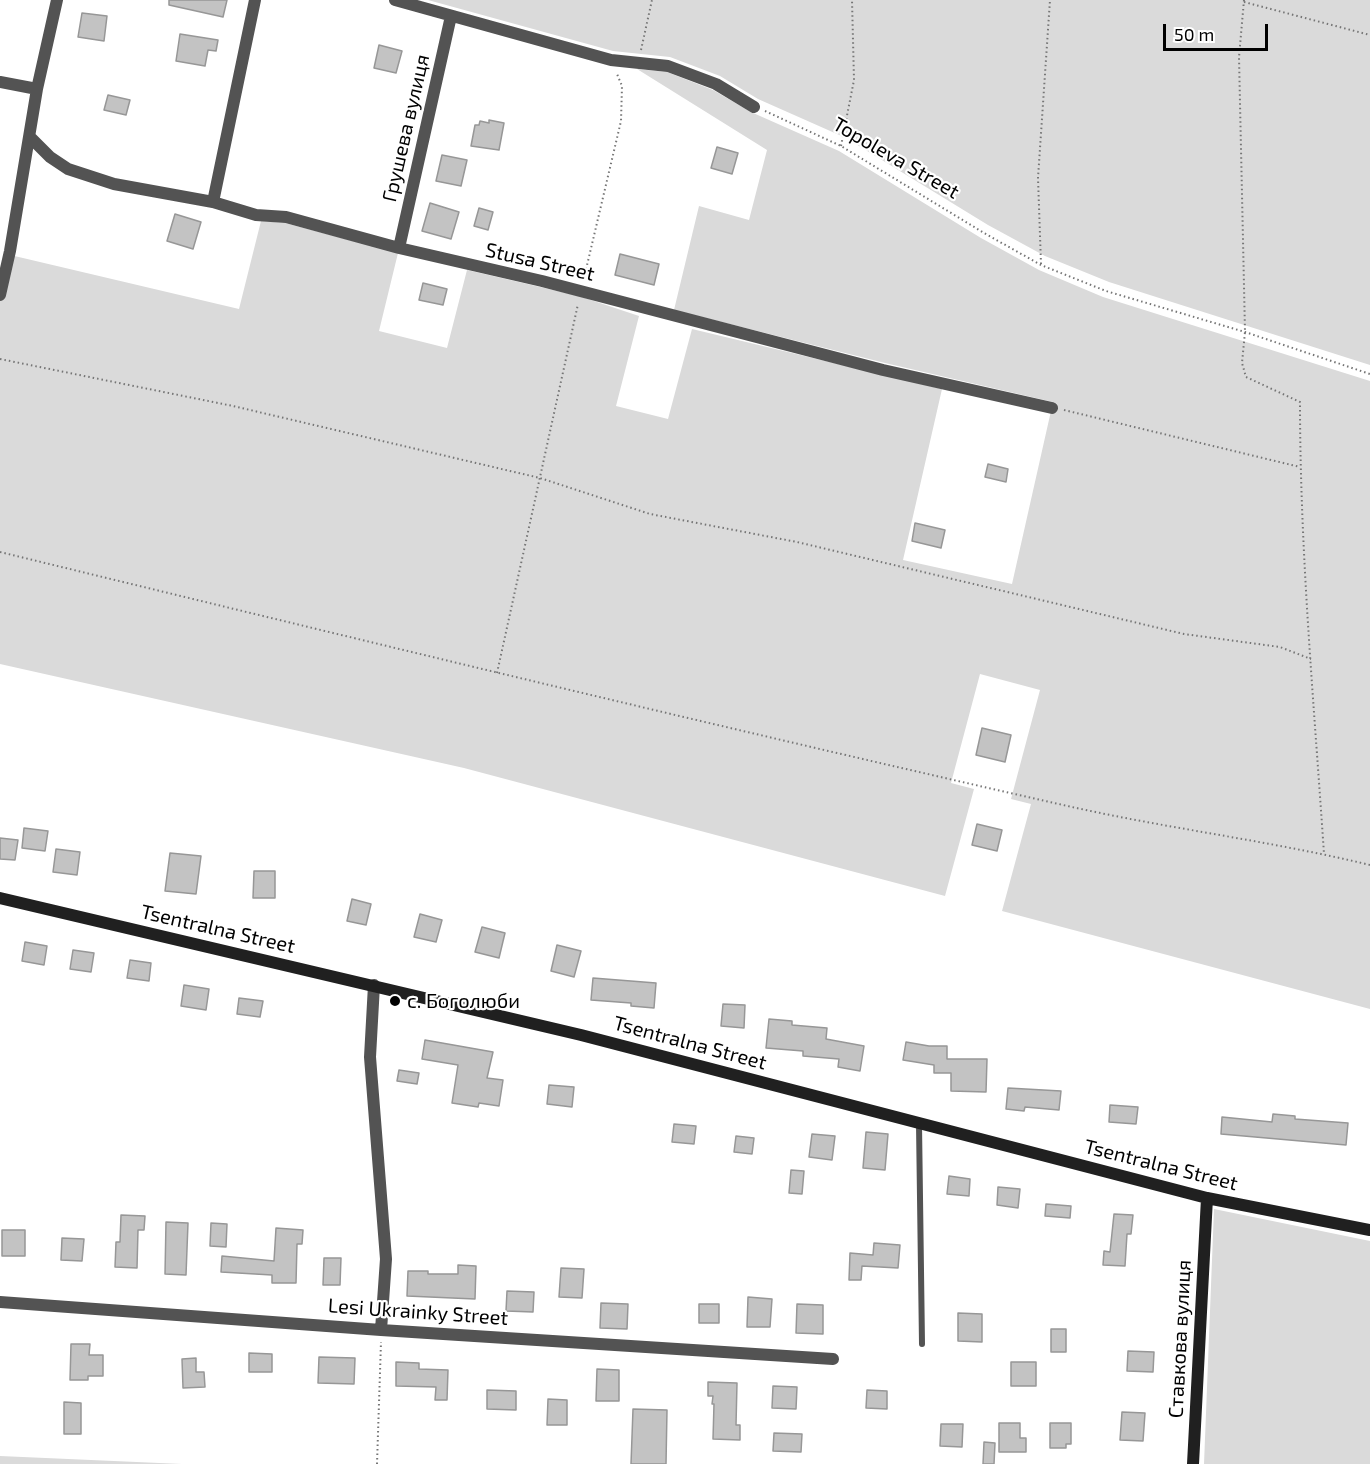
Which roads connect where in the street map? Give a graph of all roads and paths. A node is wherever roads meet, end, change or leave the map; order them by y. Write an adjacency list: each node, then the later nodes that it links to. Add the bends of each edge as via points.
1 (57, 0): 13 (street)
2 (255, 0): 17 (street)
3 (395, 0): 8 (street)
4 (651, 0): 11 (path)
5 (852, 0): 16 (path, via 854,80)
6 (1050, 0): 19 (path, via 1038,178)
7 (1244, 1): 9 (path); 22 (path, via 1239,57)
8 (451, 16): 10 (street); 18 (street, Грушева вулиця)
9 (1370, 35)
10 (611, 60): 11 (street); 20 (path, via 622,86 621,121)
11 (638, 63): 14 (street, via 668,66 716,84)
12 (0, 82): 13 (street)
13 (37, 89): 15 (street)
14 (754, 106): 16 (path, Topoleva Street)
15 (30, 137): 17 (street, Stusa Street, via 50,158 68,169 114,184); 21 (street)
16 (841, 146): 19 (path, Topoleva Street)
17 (213, 202): 18 (street, Stusa Street)
18 (399, 248): 20 (street, Stusa Street)
19 (1041, 265): 22 (path, Topoleva Street, via 1106,291)
20 (581, 291): 25 (street, Stusa Street, via 872,367); 27 (path)
21 (0, 295)
22 (1245, 332): 24 (path, Topoleva Street); 26 (path, via 1242,363 1246,377 1300,402)
23 (0, 359): 27 (path, via 233,406)
24 (1370, 374)
25 (1052, 408): 26 (path)
26 (1300, 466): 29 (path)
27 (540, 477): 29 (path, via 650,514 797,542 1184,634 1280,647); 30 (path)
28 (0, 552): 30 (path)
29 (1311, 659): 31 (path)
30 (497, 673): 31 (path, via 1077,808)
31 (1324, 854): 32 (path)
32 (1370, 865)
33 (0, 898): 34 (street, Tsentralna Street)
34 (374, 985): 35 (street, Tsentralna Street); 39 (street, via 370,1057 386,1259)
35 (919, 1123): 36 (street, Tsentralna Street); 40 (lane)
36 (1207, 1198): 37 (street, Tsentralna Street); 43 (street, Ставкова вулиця)
37 (1370, 1230)
38 (0, 1302): 39 (street, Lesi Ukrainky Street)
39 (381, 1330): 41 (street, Lesi Ukrainky Street); 42 (path)
40 (922, 1344)
41 (833, 1359)
42 (377, 1464)
43 (1192, 1464)

